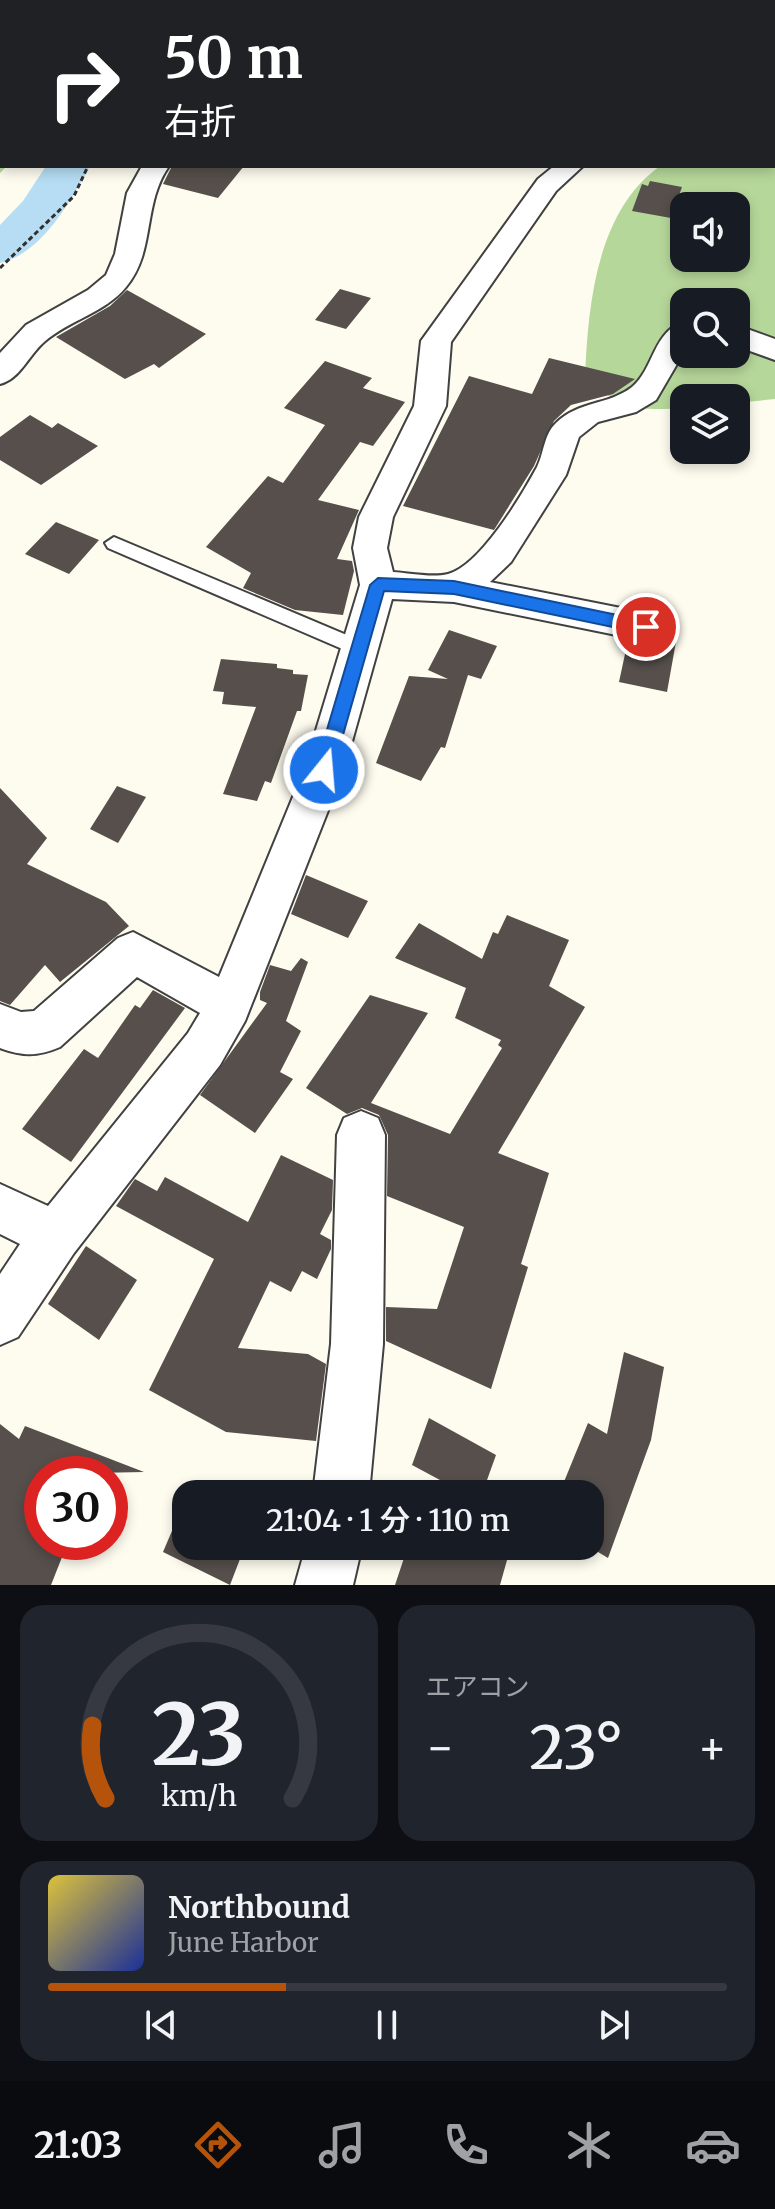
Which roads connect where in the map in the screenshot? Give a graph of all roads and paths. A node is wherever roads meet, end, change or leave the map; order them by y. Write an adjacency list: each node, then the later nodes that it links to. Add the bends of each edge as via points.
1 (87, 168): 4 (path, via 74,196)
2 (154, 168): 8 (street, via 140,187 129,262 116,282 36,332)
3 (568, 168): 10 (street, via 547,185 436,341 430,406 376,517 370,548)
4 (0, 268)
5 (750, 340): 7 (street)
6 (670, 350): 11 (street, via 645,393 587,414 565,432 554,467 499,553)
7 (775, 350)
8 (0, 374)
9 (114, 543): 13 (lane)
10 (378, 585): 11 (street); 13 (street)
11 (454, 588): 12 (street)
12 (646, 627)
13 (361, 649): 14 (street, via 324,770)
14 (229, 1006): 15 (street, via 133,952 44,1032 21,1034); 18 (street, via 204,1049)
15 (0, 1026)
16 (361, 1135): 20 (street, via 357,1344)
17 (0, 1209): 18 (street)
18 (56, 1235): 19 (street)
19 (0, 1319)
20 (342, 1480)
21 (330, 1560): 22 (street)
22 (324, 1585)

